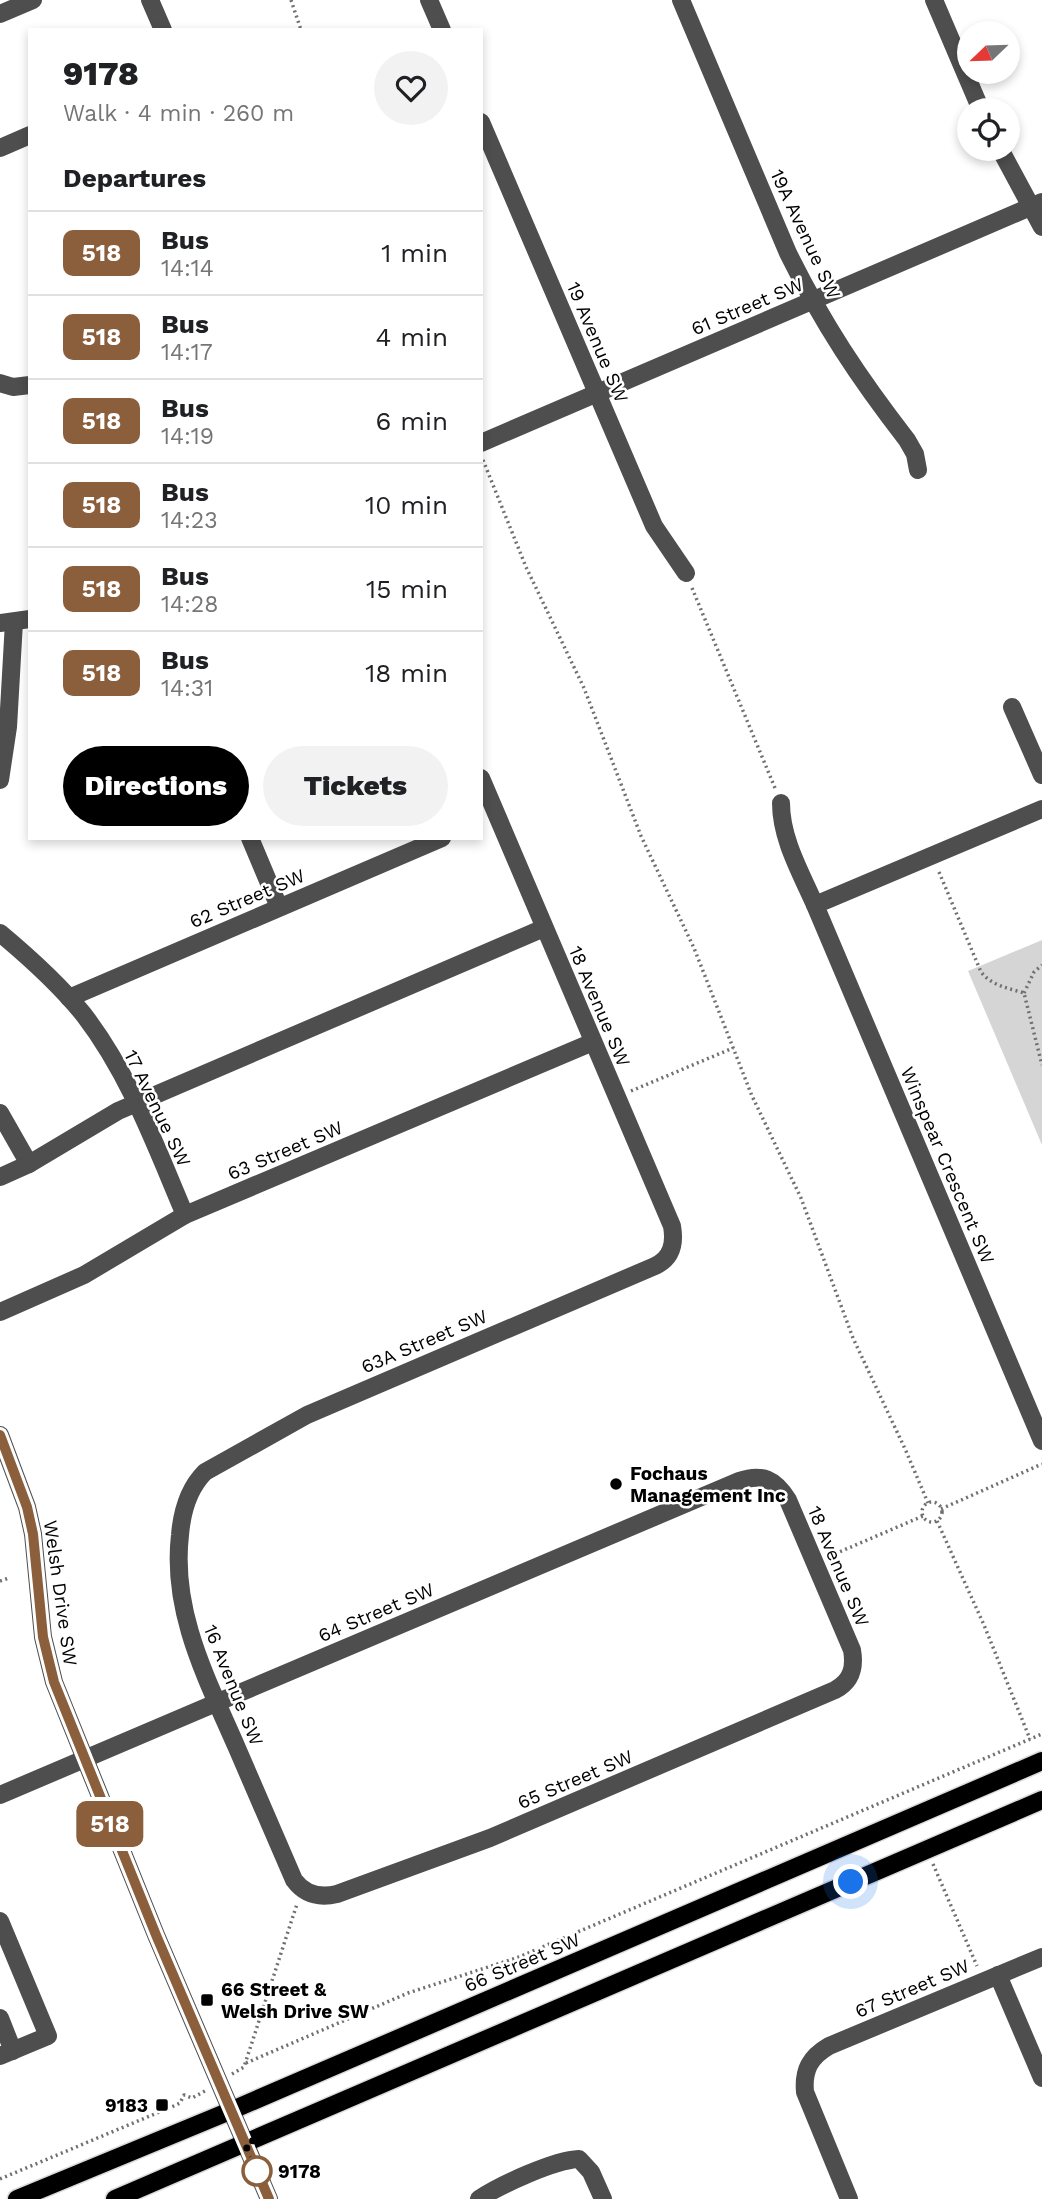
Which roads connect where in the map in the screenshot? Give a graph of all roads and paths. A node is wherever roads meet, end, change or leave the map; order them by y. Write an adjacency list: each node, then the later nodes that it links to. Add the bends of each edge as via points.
1 (33, 0): 7 (street)
2 (150, 0): 8 (street)
3 (291, 0): 9 (path)
4 (429, 0): 10 (street)
5 (681, 0): 18 (street, 19A Avenue SW)
6 (934, 0): 11 (street)
7 (0, 14)
8 (162, 28)
9 (300, 28)
10 (441, 28)
11 (976, 98)
12 (483, 127): 21 (street, 19 Avenue SW)
13 (28, 136): 14 (street)
14 (0, 148)
15 (1008, 161): 16 (street)
16 (1036, 205): 17 (street); 18 (street, 61 Street SW)
17 (1042, 227)
18 (812, 302): 21 (street, 61 Street SW); 24 (street, 19A Avenue SW, via 847,359 908,440)
19 (0, 383): 20 (street)
20 (28, 385)
21 (597, 393): 22 (street, 61 Street SW); 25 (street, 19 Avenue SW, via 654,526)
22 (483, 450)
23 (483, 454): 45 (path, via 526,567 584,688 627,802 694,948)
24 (918, 470)
25 (686, 573): 31 (path)
26 (14, 621): 29 (street, via 10,713)
27 (1012, 707): 28 (street)
28 (1042, 775)
29 (0, 780)
30 (483, 788): 33 (street, 18 Avenue SW)
31 (781, 803): 37 (street, Winspear Crescent SW, via 785,835)
32 (1042, 809): 36 (street)
33 (489, 818): 39 (street, 18 Avenue SW)
34 (251, 840): 38 (street)
35 (437, 840): 38 (street, 62 Street SW)
36 (932, 856): 37 (street); 42 (path, via 981,972 998,986)
37 (815, 905): 56 (street, Winspear Crescent SW)
38 (279, 907): 43 (street, 62 Street SW)
39 (544, 928): 44 (street, 18 Avenue SW); 48 (street)
40 (0, 933): 43 (street, 17 Avenue SW)
41 (1042, 965): 42 (path)
42 (1024, 993): 46 (path)
43 (69, 998): 48 (street, 17 Avenue SW)
44 (593, 1042): 47 (street, 18 Avenue SW); 52 (street, 63 Street SW)
45 (733, 1048): 47 (path); 60 (path, via 801,1198 853,1338)
46 (1042, 1065)
47 (616, 1097): 53 (street, 18 Avenue SW, via 671,1226)
48 (137, 1103): 50 (street); 52 (street, 17 Avenue SW)
49 (0, 1113): 50 (street)
50 (29, 1164): 51 (street)
51 (0, 1177)
52 (185, 1216): 54 (street, 63 Street SW, via 84,1275)
53 (671, 1251): 59 (street, 63A Street SW, via 655,1266 285,1425 213,1466)
54 (0, 1312)
55 (0, 1435): 71 (street, Welsh Drive SW, via 33,1534 48,1661)
56 (1042, 1441)
57 (1042, 1464): 61 (path)
58 (769, 1479): 64 (street, 18 Avenue SW, via 788,1500); 68 (street, 64 Street SW, via 738,1480)
59 (196, 1481): 68 (street, 16 Avenue SW, via 181,1522 178,1578 191,1639)
60 (928, 1503): 61 (path); 62 (path)
61 (941, 1509): 63 (path)
62 (923, 1516): 63 (path); 64 (path)
63 (937, 1521): 70 (path)
64 (815, 1563): 67 (street, 18 Avenue SW, via 852,1650)
65 (9, 1578): 66 (path)
66 (0, 1581)
67 (850, 1676): 76 (street, 65 Street SW, via 835,1690 490,1838 337,1894)
68 (217, 1702): 71 (street, 64 Street SW); 76 (street, 16 Avenue SW, via 294,1880)
69 (1042, 1734): 70 (path)
70 (1030, 1739): 76 (path, via 519,1957 408,1993 245,2065)
71 (83, 1759): 73 (street, 64 Street SW); 85 (street, Welsh Drive SW)
72 (1042, 1761): 85 (main road, 66 Street SW)
73 (0, 1795)
74 (1042, 1800): 86 (main road)
75 (931, 1858): 79 (path)
76 (304, 1891)
77 (0, 1921): 82 (street, via 48,2036)
78 (1042, 1956): 80 (street, 67 Street SW)
79 (978, 1967)
80 (998, 1975): 83 (street); 93 (street, 67 Street SW, via 830,2046 806,2069 808,2104)
81 (0, 2018): 82 (street)
82 (7, 2054)
83 (1042, 2078)
84 (192, 2098): 87 (path, via 184,2095 176,2105)
85 (230, 2111): 86 (street, Welsh Drive SW); 88 (main road, 66 Street SW)
86 (245, 2144): 89 (main road); 90 (street, Welsh Drive SW)
87 (0, 2179)
88 (17, 2199)
89 (115, 2199)
90 (270, 2199)
91 (479, 2199): 92 (street, via 568,2159 579,2159 592,2172)
92 (603, 2199)
93 (849, 2199)

